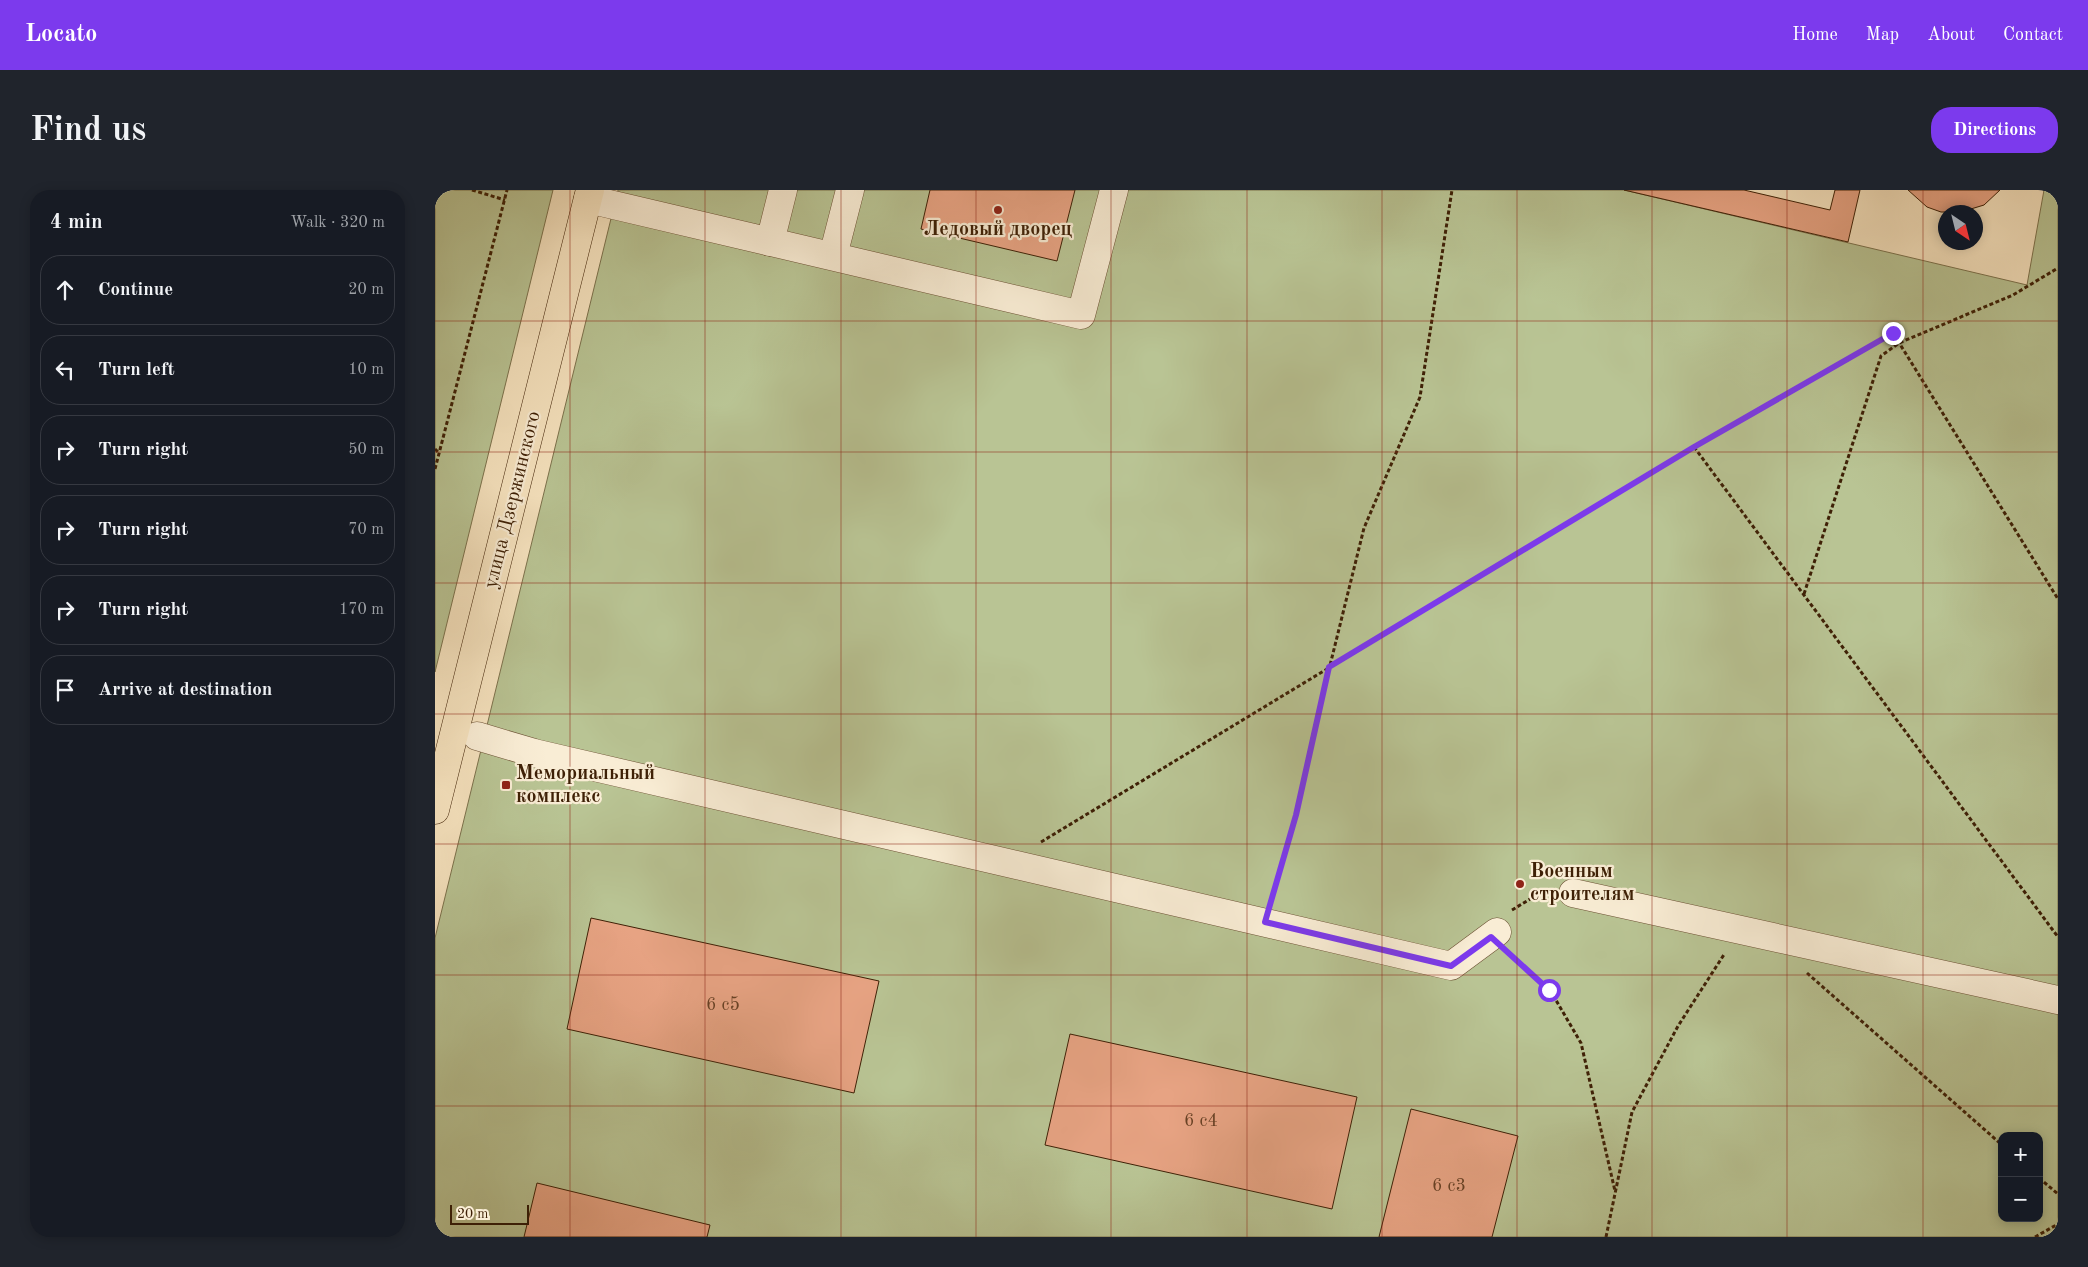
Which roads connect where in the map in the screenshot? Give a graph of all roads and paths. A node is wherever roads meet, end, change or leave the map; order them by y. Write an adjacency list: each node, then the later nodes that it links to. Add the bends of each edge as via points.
1 (472, 190): 8 (path)
2 (507, 190): 8 (path)
3 (783, 190): 9 (street)
4 (849, 190): 10 (street)
5 (1114, 190): 10 (street, via 1081,315)
6 (1452, 190): 19 (path, via 1420,397 1364,528)
7 (589, 194): 9 (street); 21 (main road, улица Дзержинского)
8 (505, 200): 15 (path)
9 (770, 242): 10 (street)
10 (833, 256)
11 (2058, 268): 12 (path, via 2013,295)
12 (1899, 343): 13 (path, via 1893,333); 17 (path, via 1881,356); 18 (path)
13 (1694, 447): 17 (path); 19 (path)
14 (435, 449): 15 (path)
15 (439, 453): 16 (path)
16 (435, 469)
17 (1804, 594): 27 (path)
18 (2058, 599)
19 (1329, 667): 22 (path); 24 (path, via 1296,815)
20 (477, 736): 22 (street, via 534,753)
21 (435, 810)
22 (1008, 862): 24 (street)
23 (1560, 891): 25 (path); 26 (street)
24 (1265, 922): 25 (street, via 1451,966)
25 (1498, 928): 32 (path, via 1549,990 1581,1042)
26 (1734, 928): 29 (street); 32 (path, via 1724,957 1678,1026 1632,1112)
27 (2058, 937)
28 (1805, 971): 30 (path)
29 (2058, 1000)
30 (1998, 1141)
31 (2043, 1181): 33 (path)
32 (1615, 1194): 35 (path)
33 (2058, 1194)
34 (2058, 1224): 36 (path)
35 (1607, 1237)
36 (2035, 1237)

